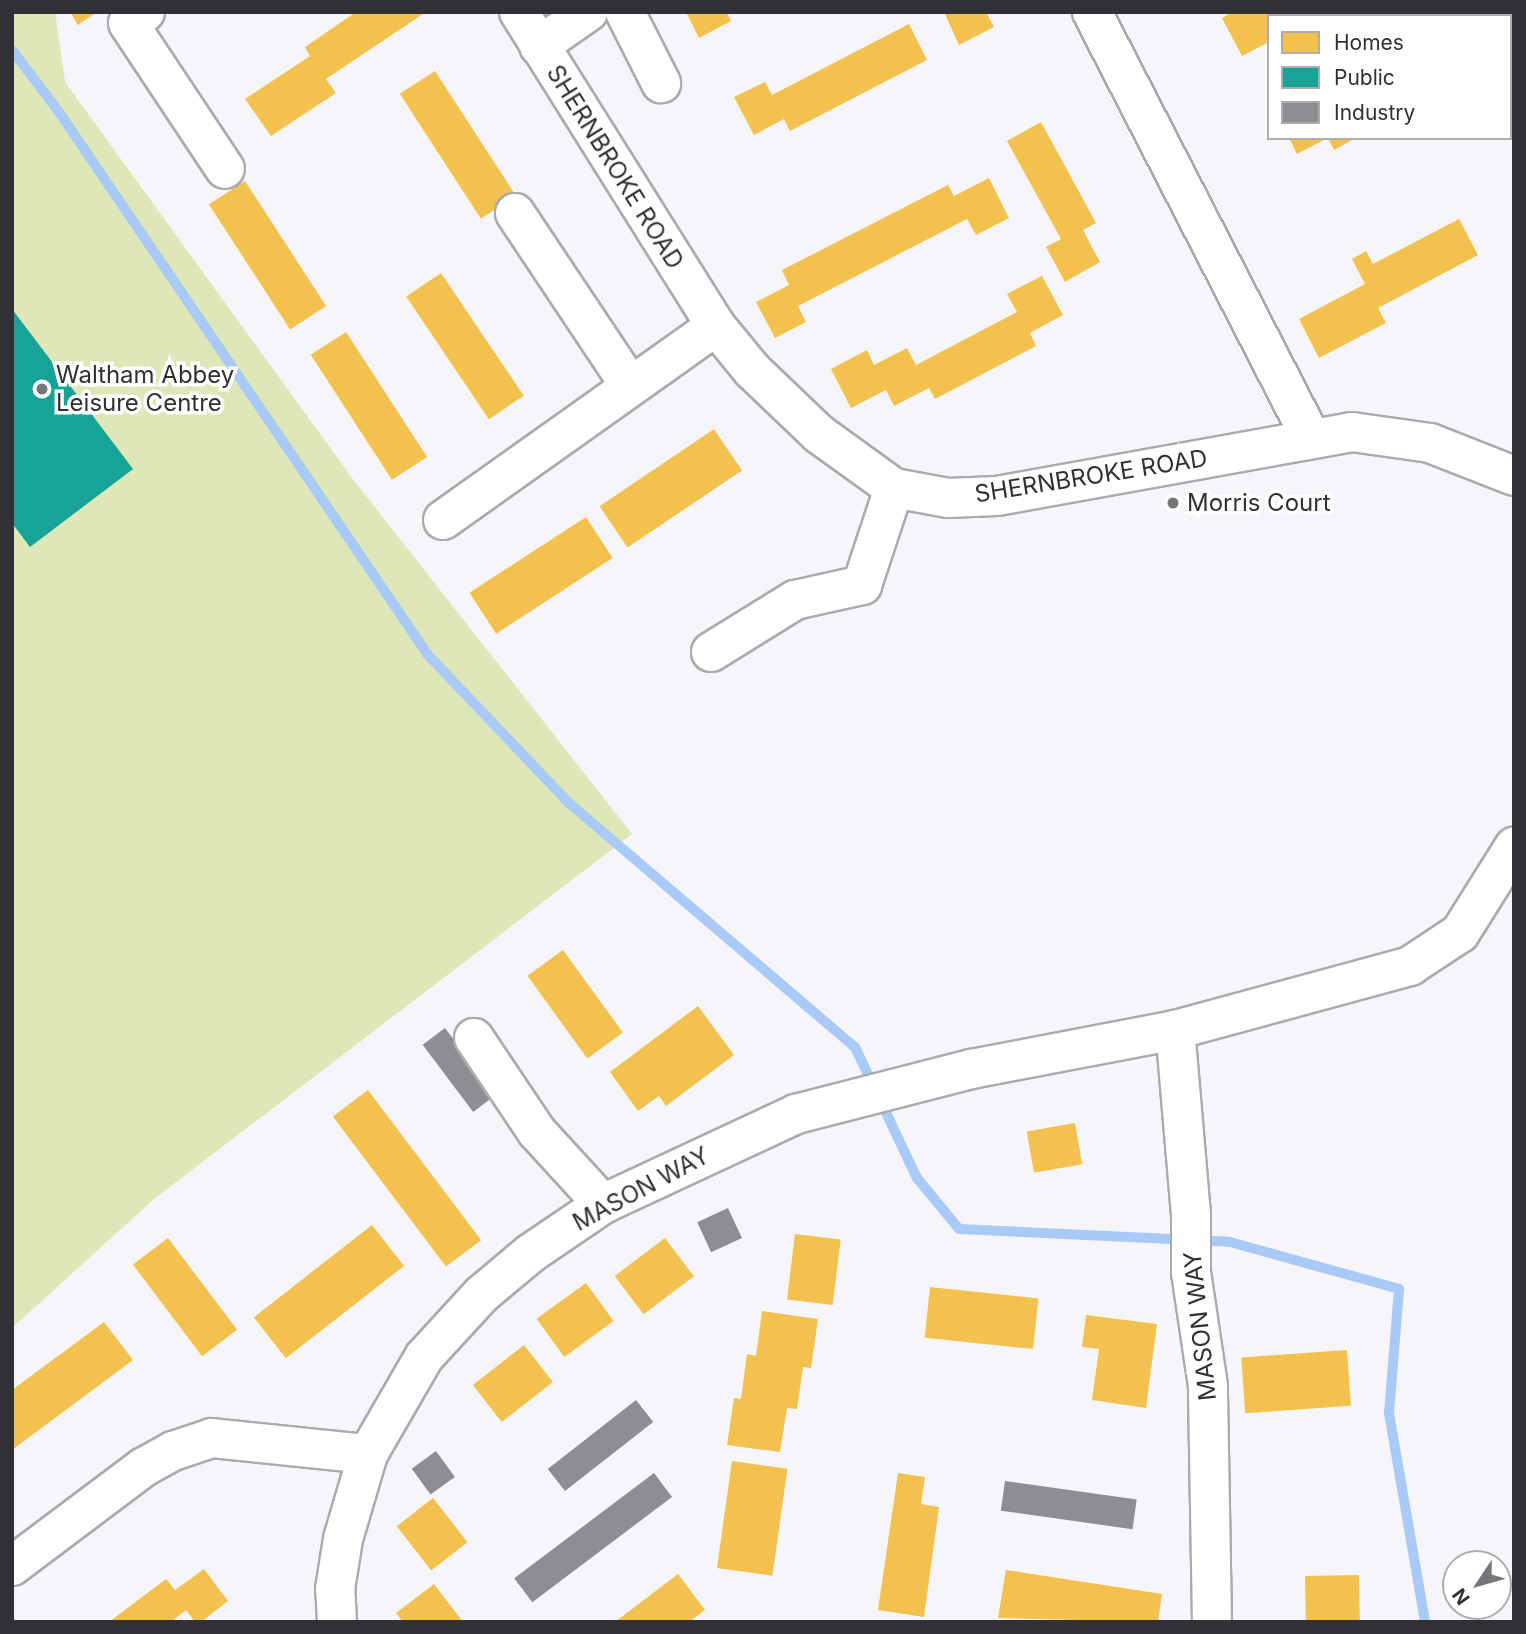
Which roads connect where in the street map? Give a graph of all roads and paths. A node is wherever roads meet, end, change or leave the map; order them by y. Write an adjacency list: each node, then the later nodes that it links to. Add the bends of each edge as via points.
1 (145, 12): 8 (street, via 128,23)
2 (519, 12): 6 (street, SHERNBROKE ROAD)
3 (588, 12): 6 (street)
4 (625, 12): 7 (street)
5 (1092, 12): 12 (street)
6 (539, 46): 10 (street, SHERNBROKE ROAD)
7 (661, 83)
8 (225, 169)
9 (515, 213): 11 (street)
10 (716, 326): 11 (street); 14 (street, SHERNBROKE ROAD, via 752,370 819,434)
11 (629, 384): 15 (street)
12 (1311, 438): 13 (street, SHERNBROKE ROAD, via 1352,432 1430,443); 14 (street, SHERNBROKE ROAD, via 996,496 948,498)
13 (1514, 477)
14 (894, 488): 16 (street, via 862,585 795,600)
15 (443, 520)
16 (711, 652)
17 (1514, 847): 18 (street, MASON WAY, via 1460,933 1410,966)
18 (1175, 1030): 20 (street, MASON WAY, via 971,1069 796,1114); 24 (street, MASON WAY, via 1191,1216 1191,1272 1208,1386)
19 (474, 1038): 20 (street, via 537,1132)
20 (603, 1204): 21 (street, MASON WAY, via 531,1253 453,1323 424,1357)
21 (368, 1454): 22 (street, via 212,1438 144,1467); 23 (street, MASON WAY, via 343,1539 335,1589)
22 (12, 1566)
23 (337, 1622)
24 (1212, 1622)

